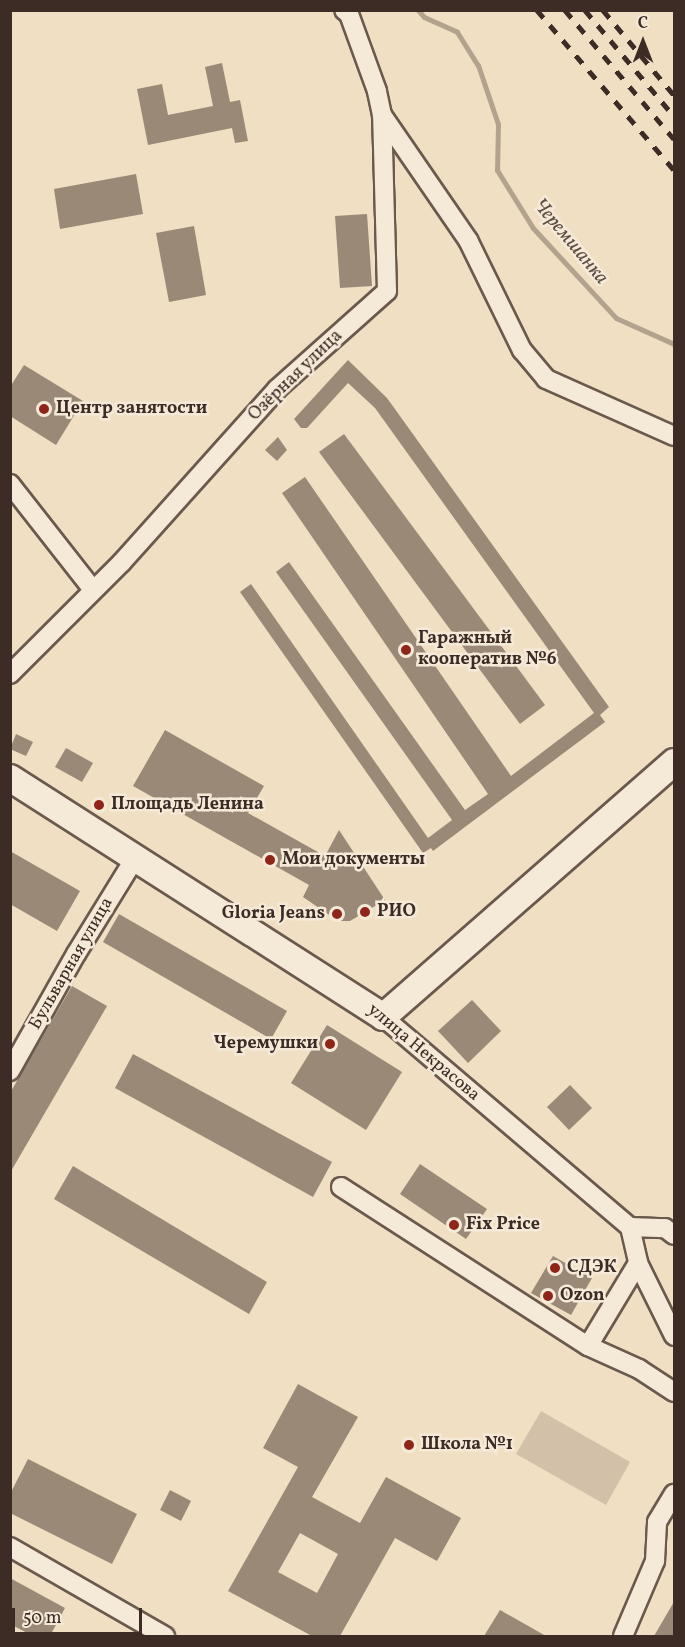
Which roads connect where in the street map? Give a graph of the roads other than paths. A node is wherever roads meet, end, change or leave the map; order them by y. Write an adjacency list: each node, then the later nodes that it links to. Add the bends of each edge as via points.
1 (344, 10): 2 (street, Озёрная улица, via 377,91)
2 (382, 116): 3 (street, via 468,240 522,350 546,379); 5 (street, Озёрная улица, via 387,291 277,389)
3 (675, 436)
4 (10, 484): 5 (street)
5 (93, 590): 6 (street, Озёрная улица)
6 (10, 674)
7 (675, 762): 10 (main road)
8 (10, 778): 9 (main road, улица Некрасова)
9 (135, 858): 10 (main road, улица Некрасова); 11 (street, Бульварная улица)
10 (383, 1017): 13 (street, улица Некрасова)
11 (10, 1071)
12 (341, 1187): 17 (street)
13 (630, 1227): 14 (street, via 665,1228); 15 (street)
14 (675, 1235)
15 (638, 1263): 16 (street); 17 (street)
16 (675, 1335)
17 (588, 1346): 18 (street, via 639,1369)
18 (675, 1392)
19 (675, 1494): 22 (street, via 657,1522 655,1561)
20 (10, 1547): 21 (street)
21 (165, 1636)
22 (623, 1636)

